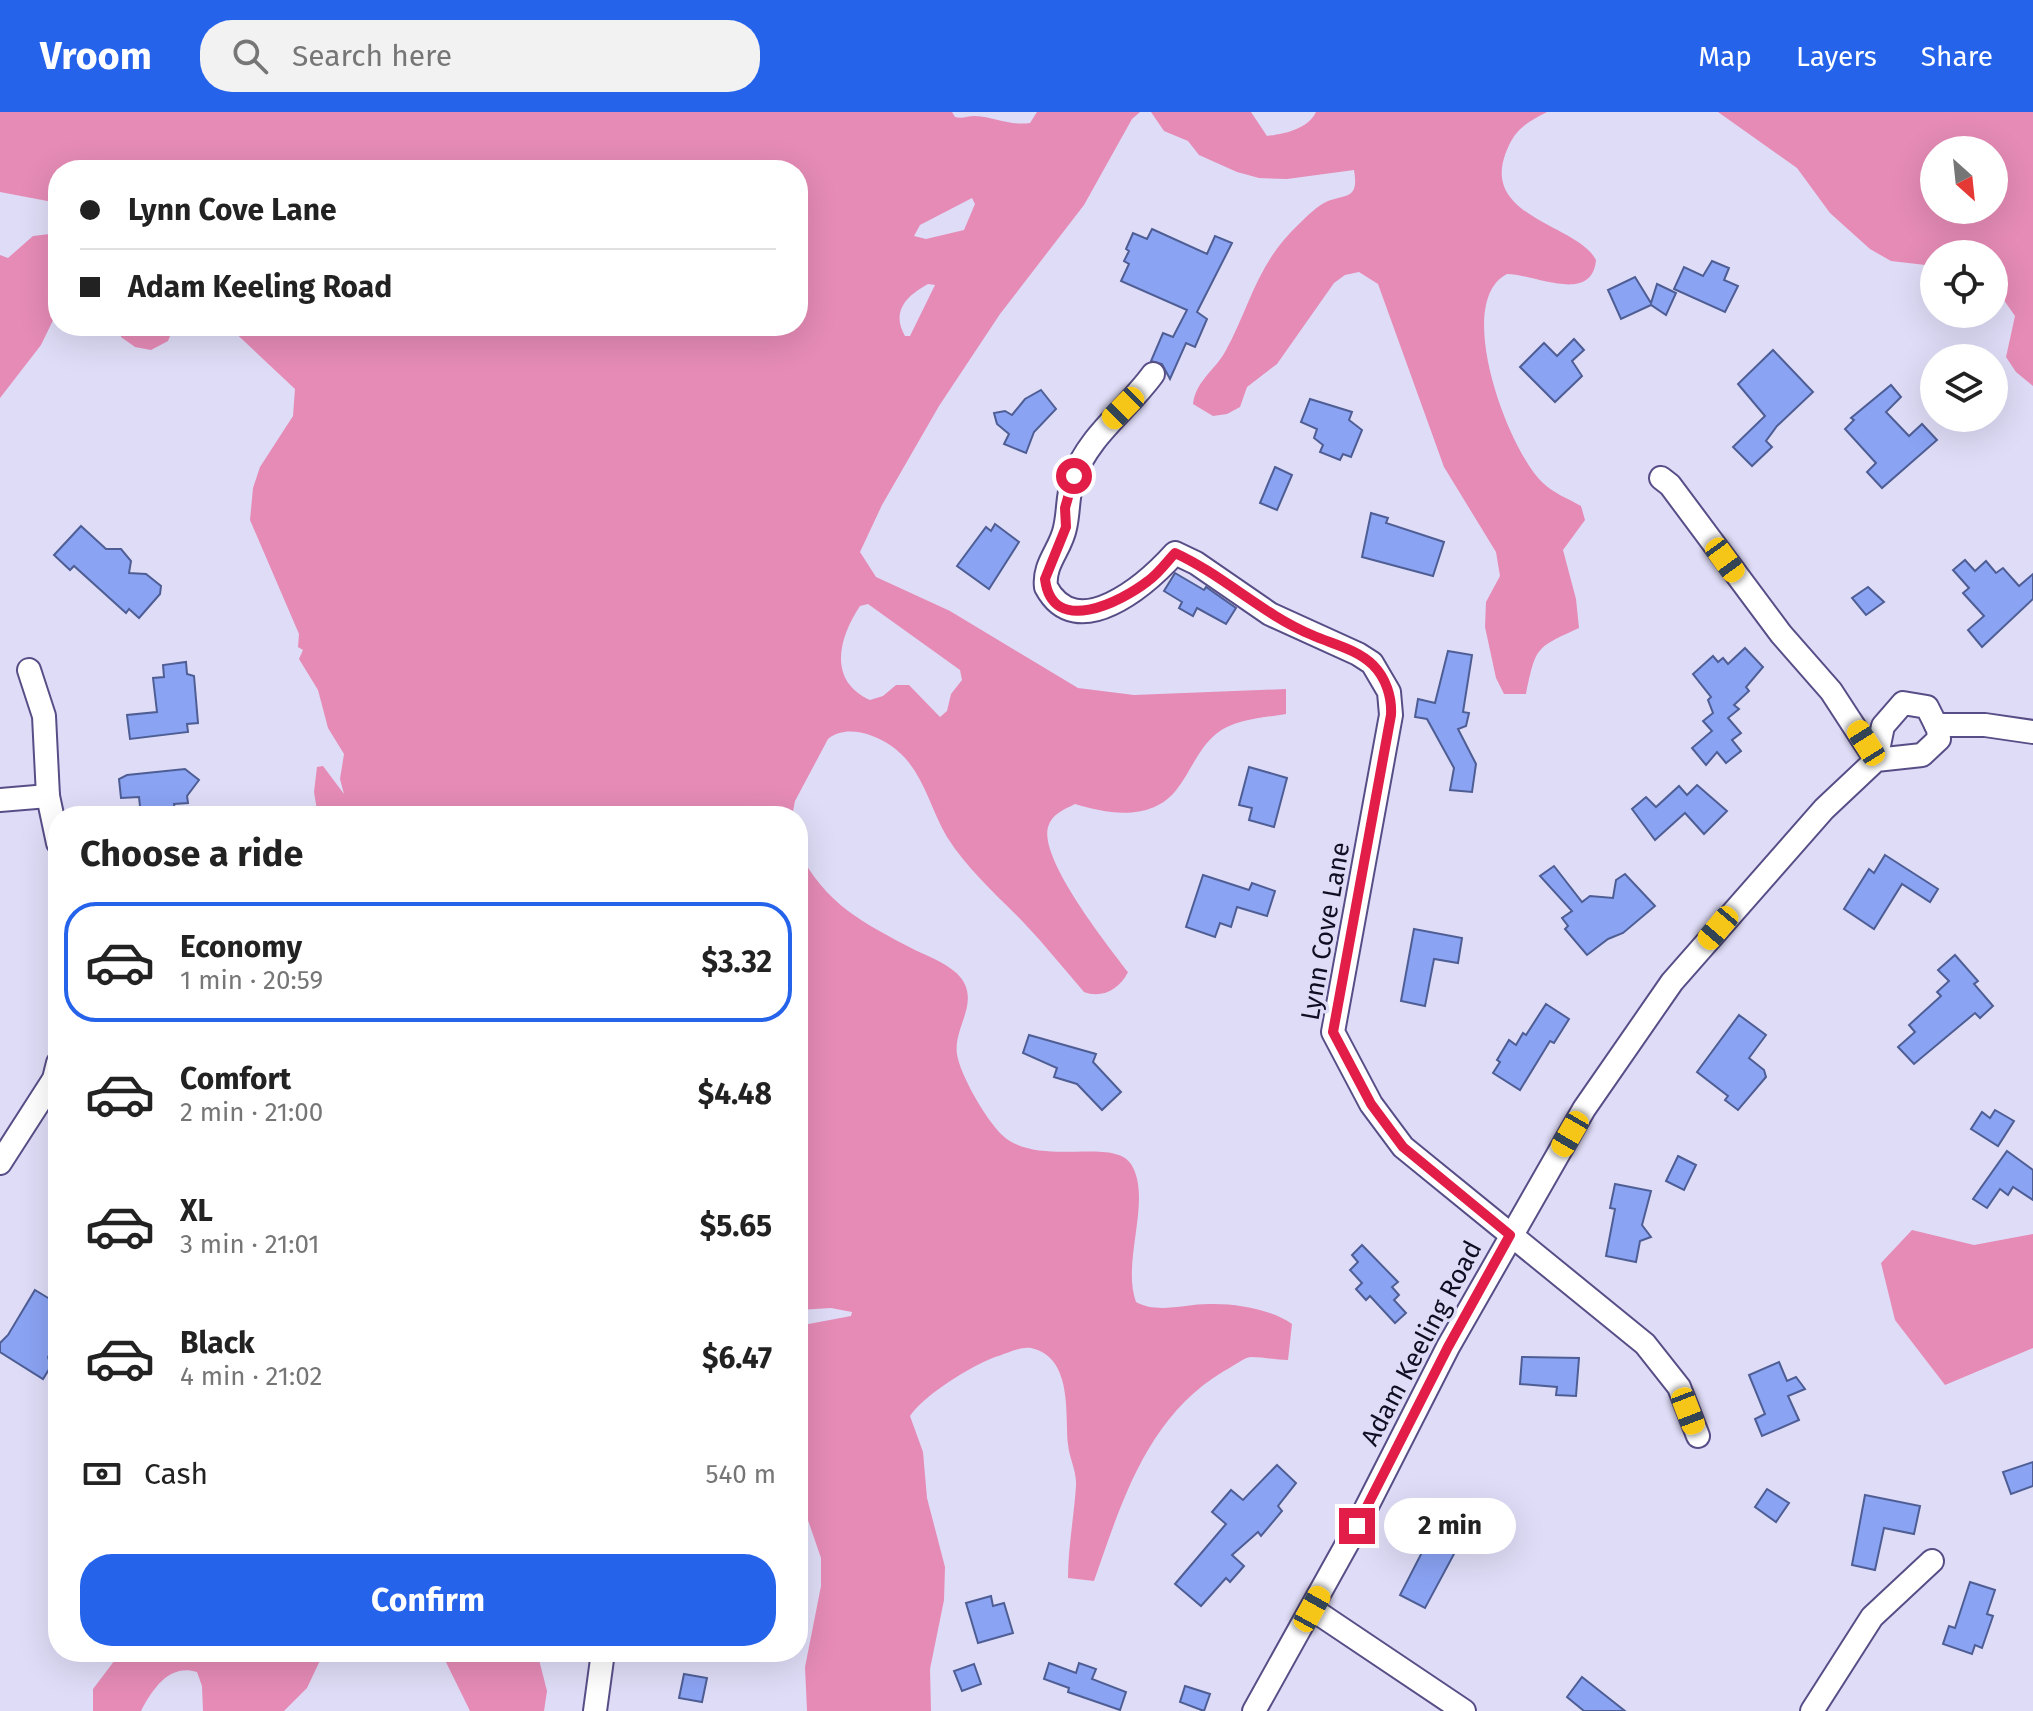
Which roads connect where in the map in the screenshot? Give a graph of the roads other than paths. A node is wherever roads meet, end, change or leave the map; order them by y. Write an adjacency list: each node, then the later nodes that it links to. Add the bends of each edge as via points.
1 (1153, 374): 12 (street, Lynn Cove Lane, via 1104,427 1080,465 1065,508 1066,527 1045,579 1052,599 1083,612 1132,593 1175,553 1270,614 1358,654 1382,676 1391,715 1333,1032 1371,1104 1403,1147)
2 (1661, 478): 6 (street, via 1831,691)
3 (29, 670): 7 (street, via 44,716)
4 (1936, 725): 5 (street); 6 (street, via 1939,739 1922,755); 6 (street, via 1927,707 1903,703 1883,726)
5 (2033, 732)
6 (1876, 760): 12 (street, Adam Keeling Road, via 1814,820 1672,982 1584,1109)
7 (48, 796): 8 (street); 9 (street)
8 (0, 800)
9 (50, 806)
10 (48, 1088): 11 (street)
11 (0, 1163)
12 (1510, 1235): 13 (street, Lynn Cove Lane, via 1645,1344 1679,1387); 15 (street, Adam Keeling Road)
13 (1698, 1436)
14 (1932, 1561): 20 (street, via 1872,1617)
15 (1312, 1609): 18 (street, Adam Keeling Road); 19 (street)
16 (602, 1662): 17 (street)
17 (595, 1711)
18 (1254, 1711)
19 (1464, 1711)
20 (1812, 1711)

